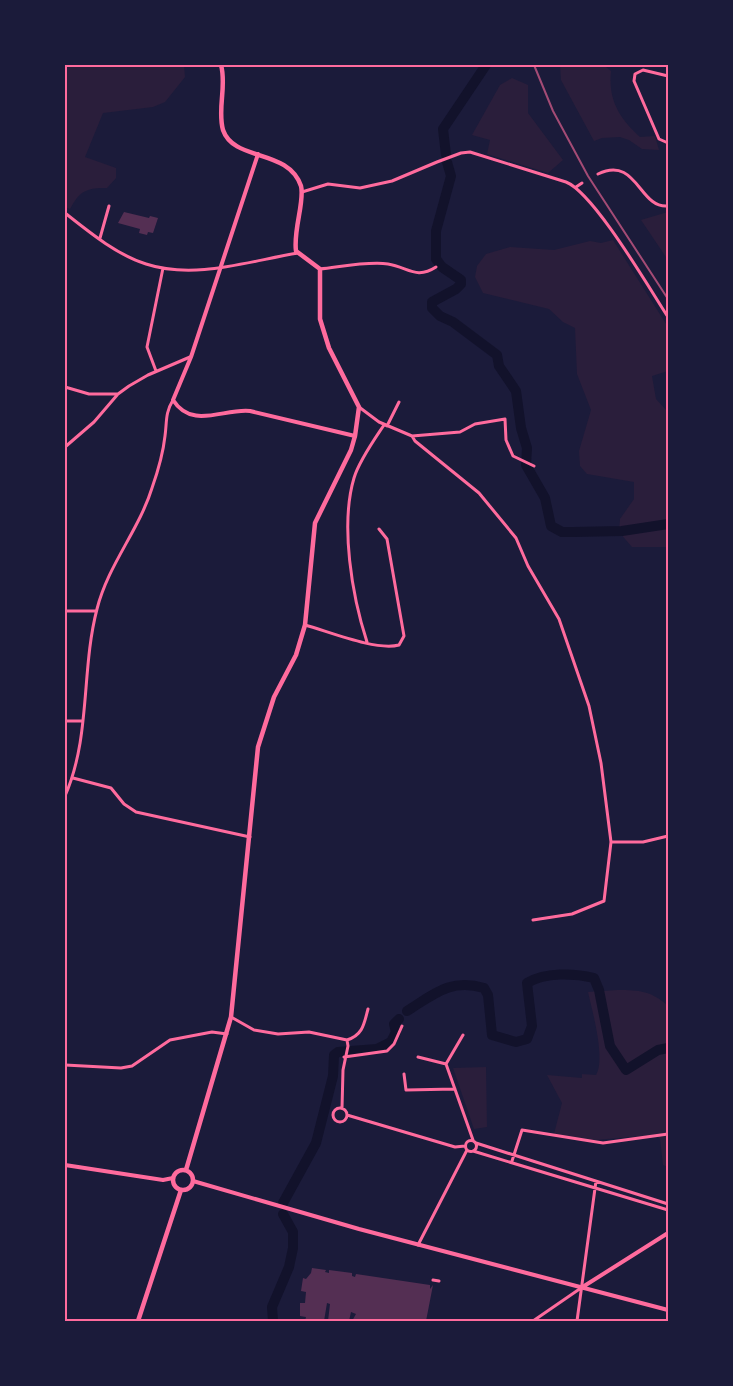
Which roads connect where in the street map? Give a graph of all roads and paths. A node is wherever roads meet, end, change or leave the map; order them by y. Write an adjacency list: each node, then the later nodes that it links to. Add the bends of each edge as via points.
1 (221, 65): 4 (main road, via 224,131 240,148)
2 (668, 76): 3 (street, via 643,70 635,74 634,82 659,139)
3 (668, 143)
4 (258, 154): 8 (main road, via 282,163 298,181); 16 (street)
5 (598, 174): 10 (street, via 614,170 625,173 654,203)
6 (582, 184): 7 (street)
7 (576, 187): 8 (street, via 470,152 392,181 360,188 328,184); 18 (street, via 603,220)
8 (302, 192): 13 (main road, via 296,224)
9 (109, 206): 12 (street)
10 (668, 206)
11 (65, 213): 12 (street)
12 (100, 238): 14 (street, via 146,264)
13 (298, 253): 16 (street); 17 (main road)
14 (163, 267): 16 (street); 20 (street, via 147,347)
15 (436, 267): 17 (street, via 427,273 387,264)
16 (222, 268): 19 (street)
17 (320, 269): 25 (main road, via 319,308 323,334)
18 (668, 318)
19 (191, 357): 20 (street); 23 (street)
20 (156, 371): 22 (street)
21 (65, 387): 22 (street, via 89,394)
22 (118, 394): 29 (street, via 94,422)
23 (173, 400): 27 (street, via 181,409 204,418 236,410 250,411); 33 (street, via 166,413 164,444 152,491)
24 (399, 402): 26 (street)
25 (359, 407): 26 (street); 27 (main road)
26 (386, 426): 28 (street); 35 (street, via 354,479 350,508 349,547 359,618)
27 (355, 436): 34 (main road, via 315,523)
28 (412, 436): 30 (street, via 460,432 475,424 505,419 506,440 513,456); 42 (street, via 479,493 516,538 528,566 559,619 589,706 601,763)
29 (65, 447)
30 (534, 466)
31 (379, 529): 35 (street, via 387,539 404,636 399,645 391,647)
32 (65, 611): 33 (street)
33 (96, 611): 37 (street)
34 (306, 625): 35 (street); 41 (main road, via 296,655 264,722 258,747)
35 (366, 642)
36 (65, 721): 37 (street)
37 (83, 721): 38 (street)
38 (73, 778): 39 (street); 41 (street, via 111,788 124,804 136,812)
39 (65, 796)
40 (668, 836): 42 (street, via 643,842)
41 (250, 837): 45 (main road)
42 (611, 842): 43 (street, via 604,901 572,914)
43 (533, 920)
44 (368, 1009): 49 (street, via 362,1030)
45 (231, 1017): 47 (main road); 49 (street, via 254,1030 278,1034 309,1032)
46 (402, 1026): 50 (street, via 394,1044 387,1050)
47 (228, 1034): 53 (street, via 212,1032 170,1040 132,1066); 65 (main road)
48 (463, 1035): 52 (street)
49 (347, 1040): 50 (street)
50 (345, 1055): 56 (street)
51 (418, 1058): 52 (street)
52 (446, 1064): 55 (street)
53 (65, 1065)
54 (404, 1074): 55 (street, via 406,1090)
55 (455, 1089): 59 (street)
56 (342, 1108): 57 (street); 57 (street, via 333,1112 335,1121 342,1122)
57 (347, 1114): 60 (street)
58 (668, 1134): 62 (street, via 603,1143 522,1130)
59 (475, 1142): 60 (street, via 469,1141); 61 (street); 62 (street)
60 (466, 1148): 61 (street); 74 (street)
61 (473, 1151): 63 (street)
62 (514, 1156): 63 (street); 68 (street)
63 (512, 1161): 69 (street)
64 (65, 1165): 66 (street, via 163,1180)
65 (186, 1170): 66 (main road, via 179,1171); 67 (main road)
66 (173, 1178): 70 (main road)
67 (193, 1181): 70 (main road, via 190,1187); 74 (street)
68 (596, 1181): 69 (street); 71 (street)
69 (595, 1188): 72 (street); 77 (street)
70 (181, 1190): 79 (main road)
71 (668, 1204)
72 (668, 1210)
73 (668, 1233): 77 (street)
74 (418, 1244): 77 (street)
75 (434, 1280): 76 (street)
76 (439, 1281)
77 (581, 1288): 78 (street); 80 (street); 81 (street)
78 (668, 1310)
79 (138, 1321)
80 (533, 1321)
81 (577, 1321)

